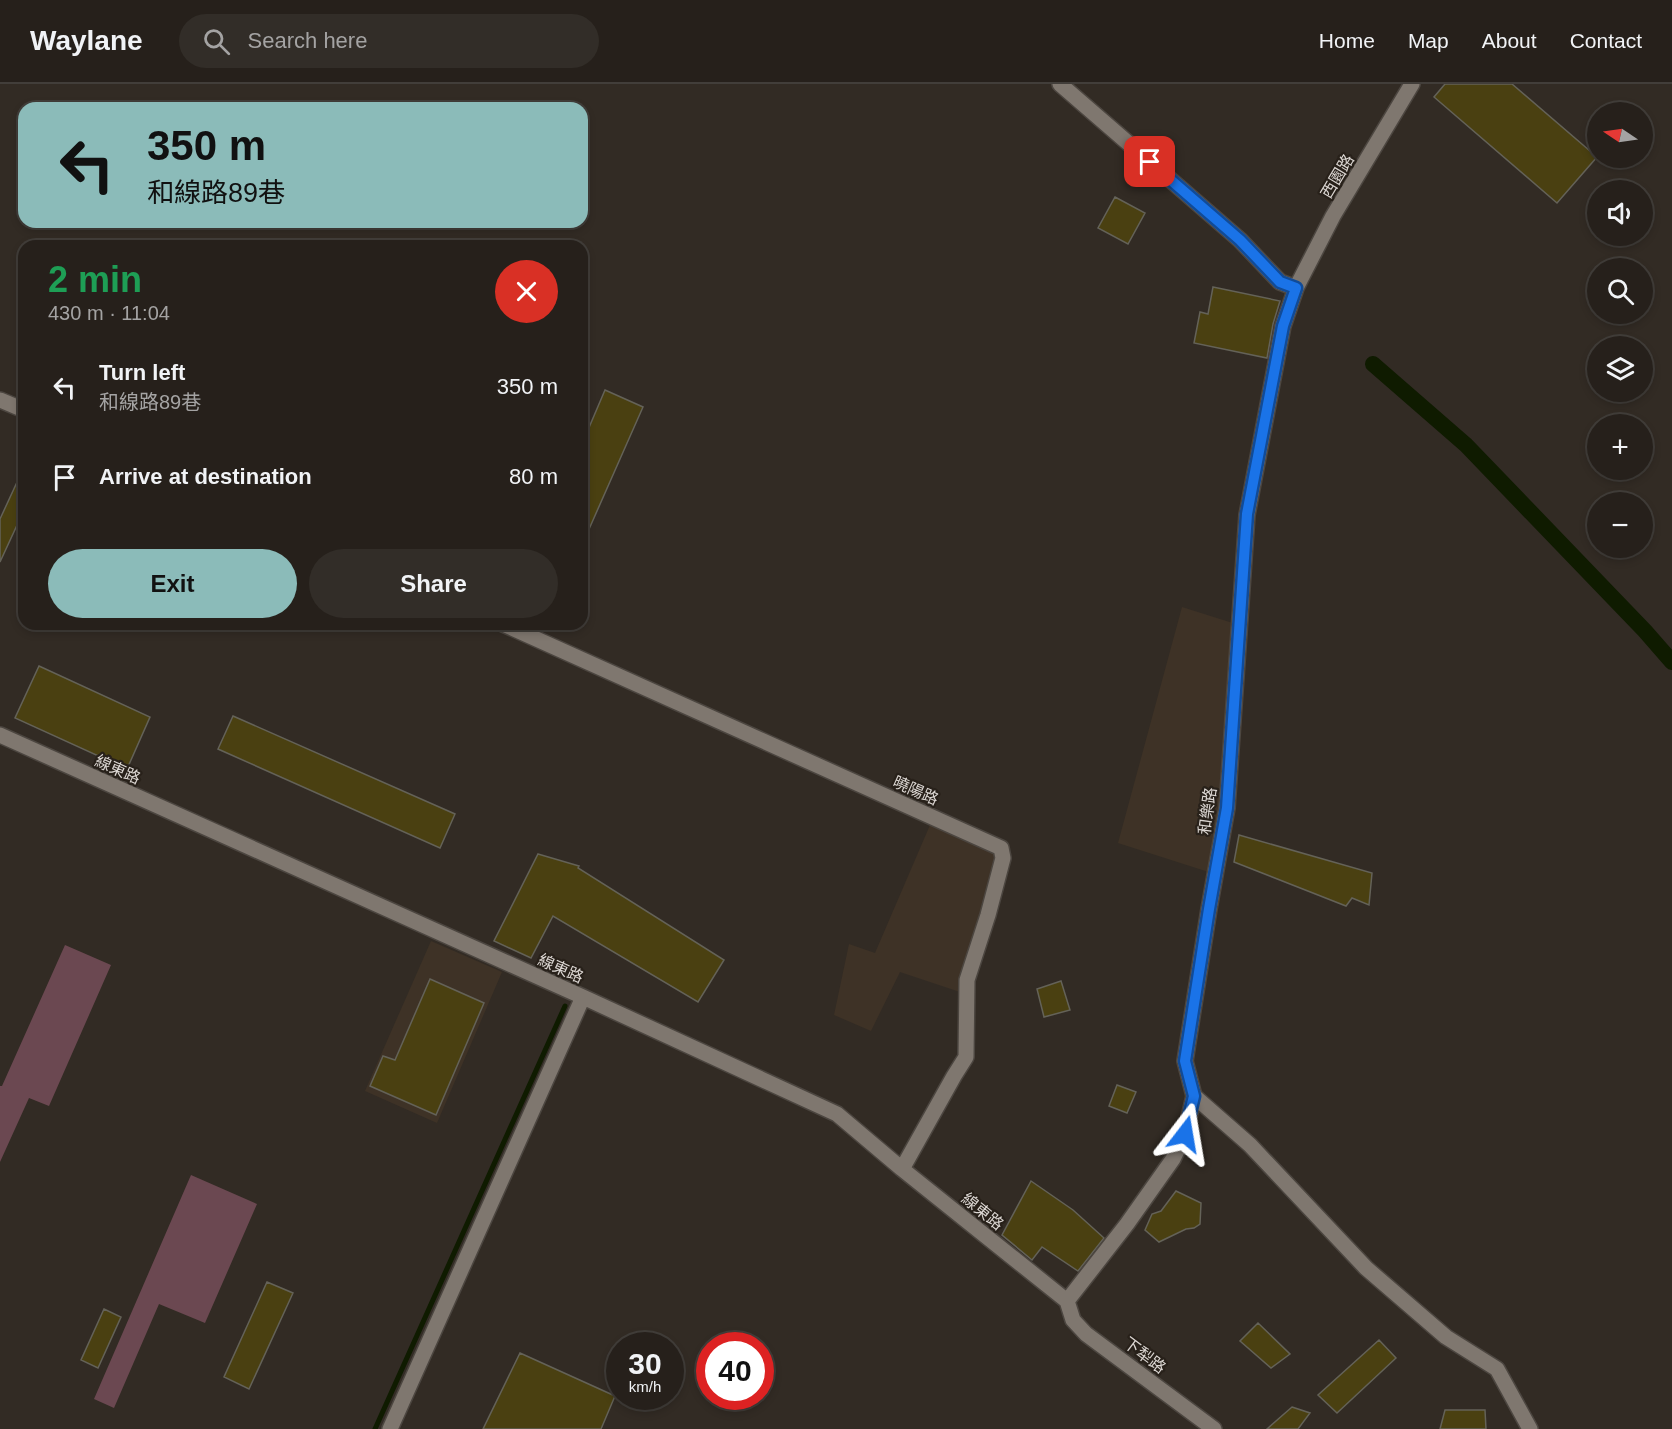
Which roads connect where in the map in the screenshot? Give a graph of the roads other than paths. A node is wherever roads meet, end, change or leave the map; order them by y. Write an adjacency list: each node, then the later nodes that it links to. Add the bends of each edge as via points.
1 (1060, 84): 3 (street, via 1240,240 1280,282)
2 (1412, 84): 3 (street, 西園路, via 1333,216)
3 (1296, 288): 9 (street, 和樂路, via 1283,326 1247,514 1227,808 1185,1061)
4 (0, 400): 5 (street)
5 (18, 408)
6 (516, 630): 10 (street, 曉陽路, via 1000,848 1000,870 967,980 966,1057)
7 (0, 735): 8 (street, 線東路)
8 (583, 998): 10 (street, 線東路, via 837,1114); 12 (street)
9 (1194, 1096): 11 (street, 和樂路, via 1185,1134 1173,1159); 14 (street, via 1250,1145 1366,1268 1446,1337 1497,1369)
10 (902, 1169): 11 (street, 線東路)
11 (1067, 1301): 13 (street, 下犁路, via 1073,1320 1086,1334)
12 (390, 1429)
13 (1214, 1429)
14 (1530, 1429)

